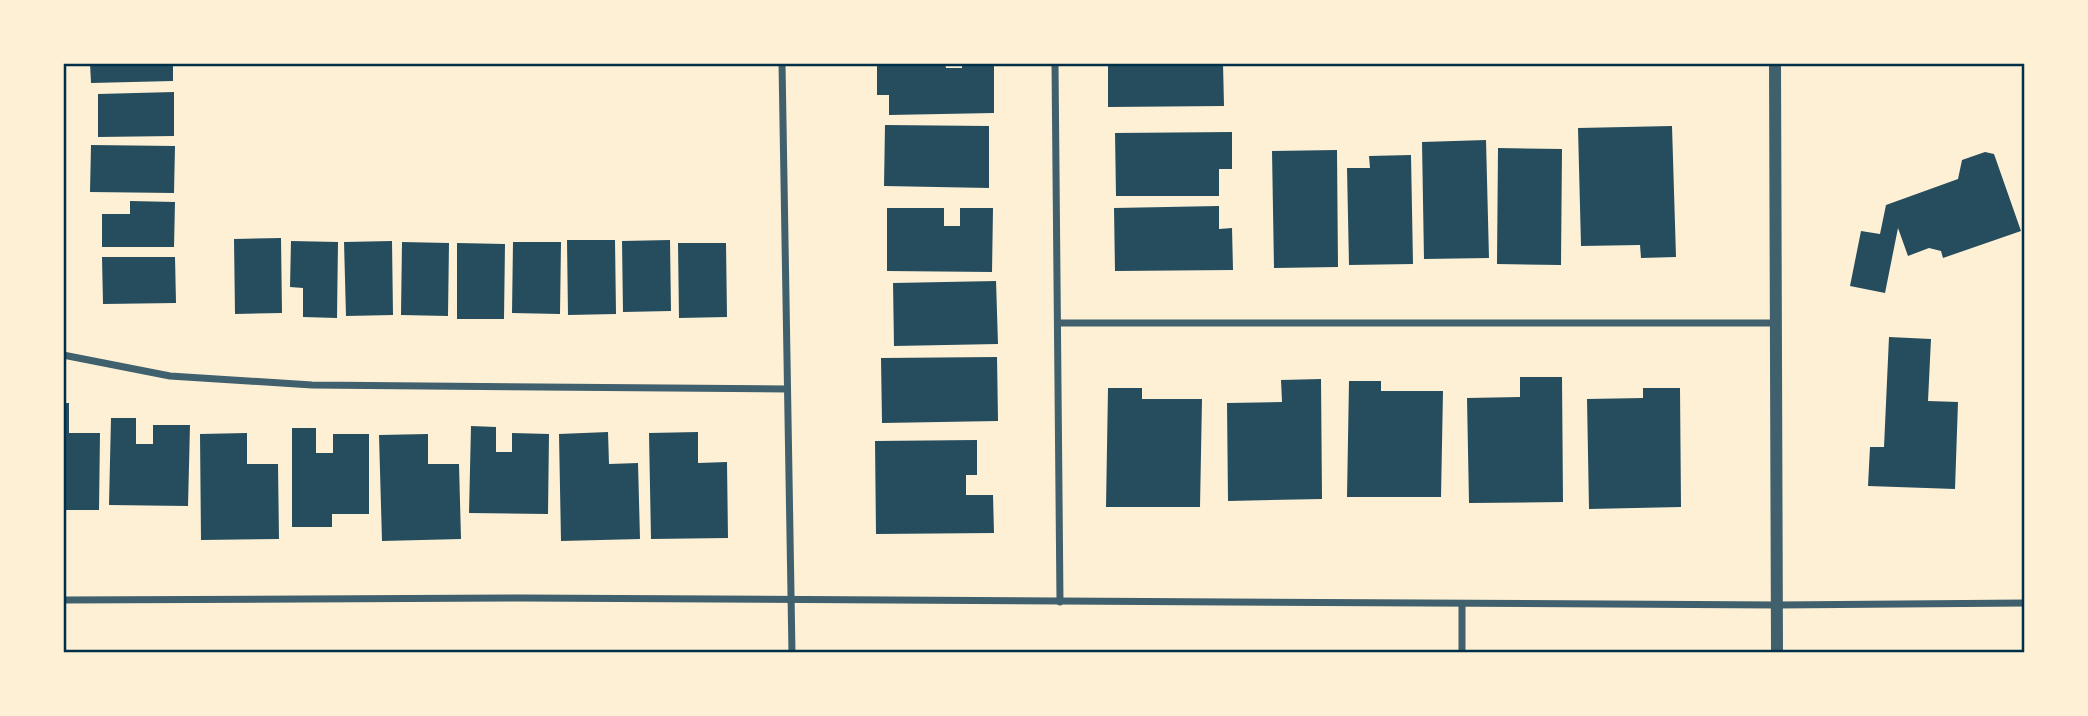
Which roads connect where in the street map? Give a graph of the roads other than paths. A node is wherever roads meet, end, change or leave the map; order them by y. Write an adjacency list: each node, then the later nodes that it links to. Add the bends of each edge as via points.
1 (782, 63): 7 (street)
2 (1055, 63): 4 (street)
3 (1775, 63): 5 (street)
4 (1058, 323): 5 (street); 10 (street)
5 (1776, 323): 13 (street)
6 (63, 355): 7 (street, via 170,376 312,386)
7 (787, 389): 8 (street)
8 (792, 599): 9 (street); 10 (street); 14 (street)
9 (63, 600)
10 (1060, 602): 12 (street)
11 (2025, 603): 13 (street)
12 (1462, 604): 13 (street); 15 (street)
13 (1777, 605): 16 (street)
14 (792, 653)
15 (1462, 653)
16 (1777, 653)

